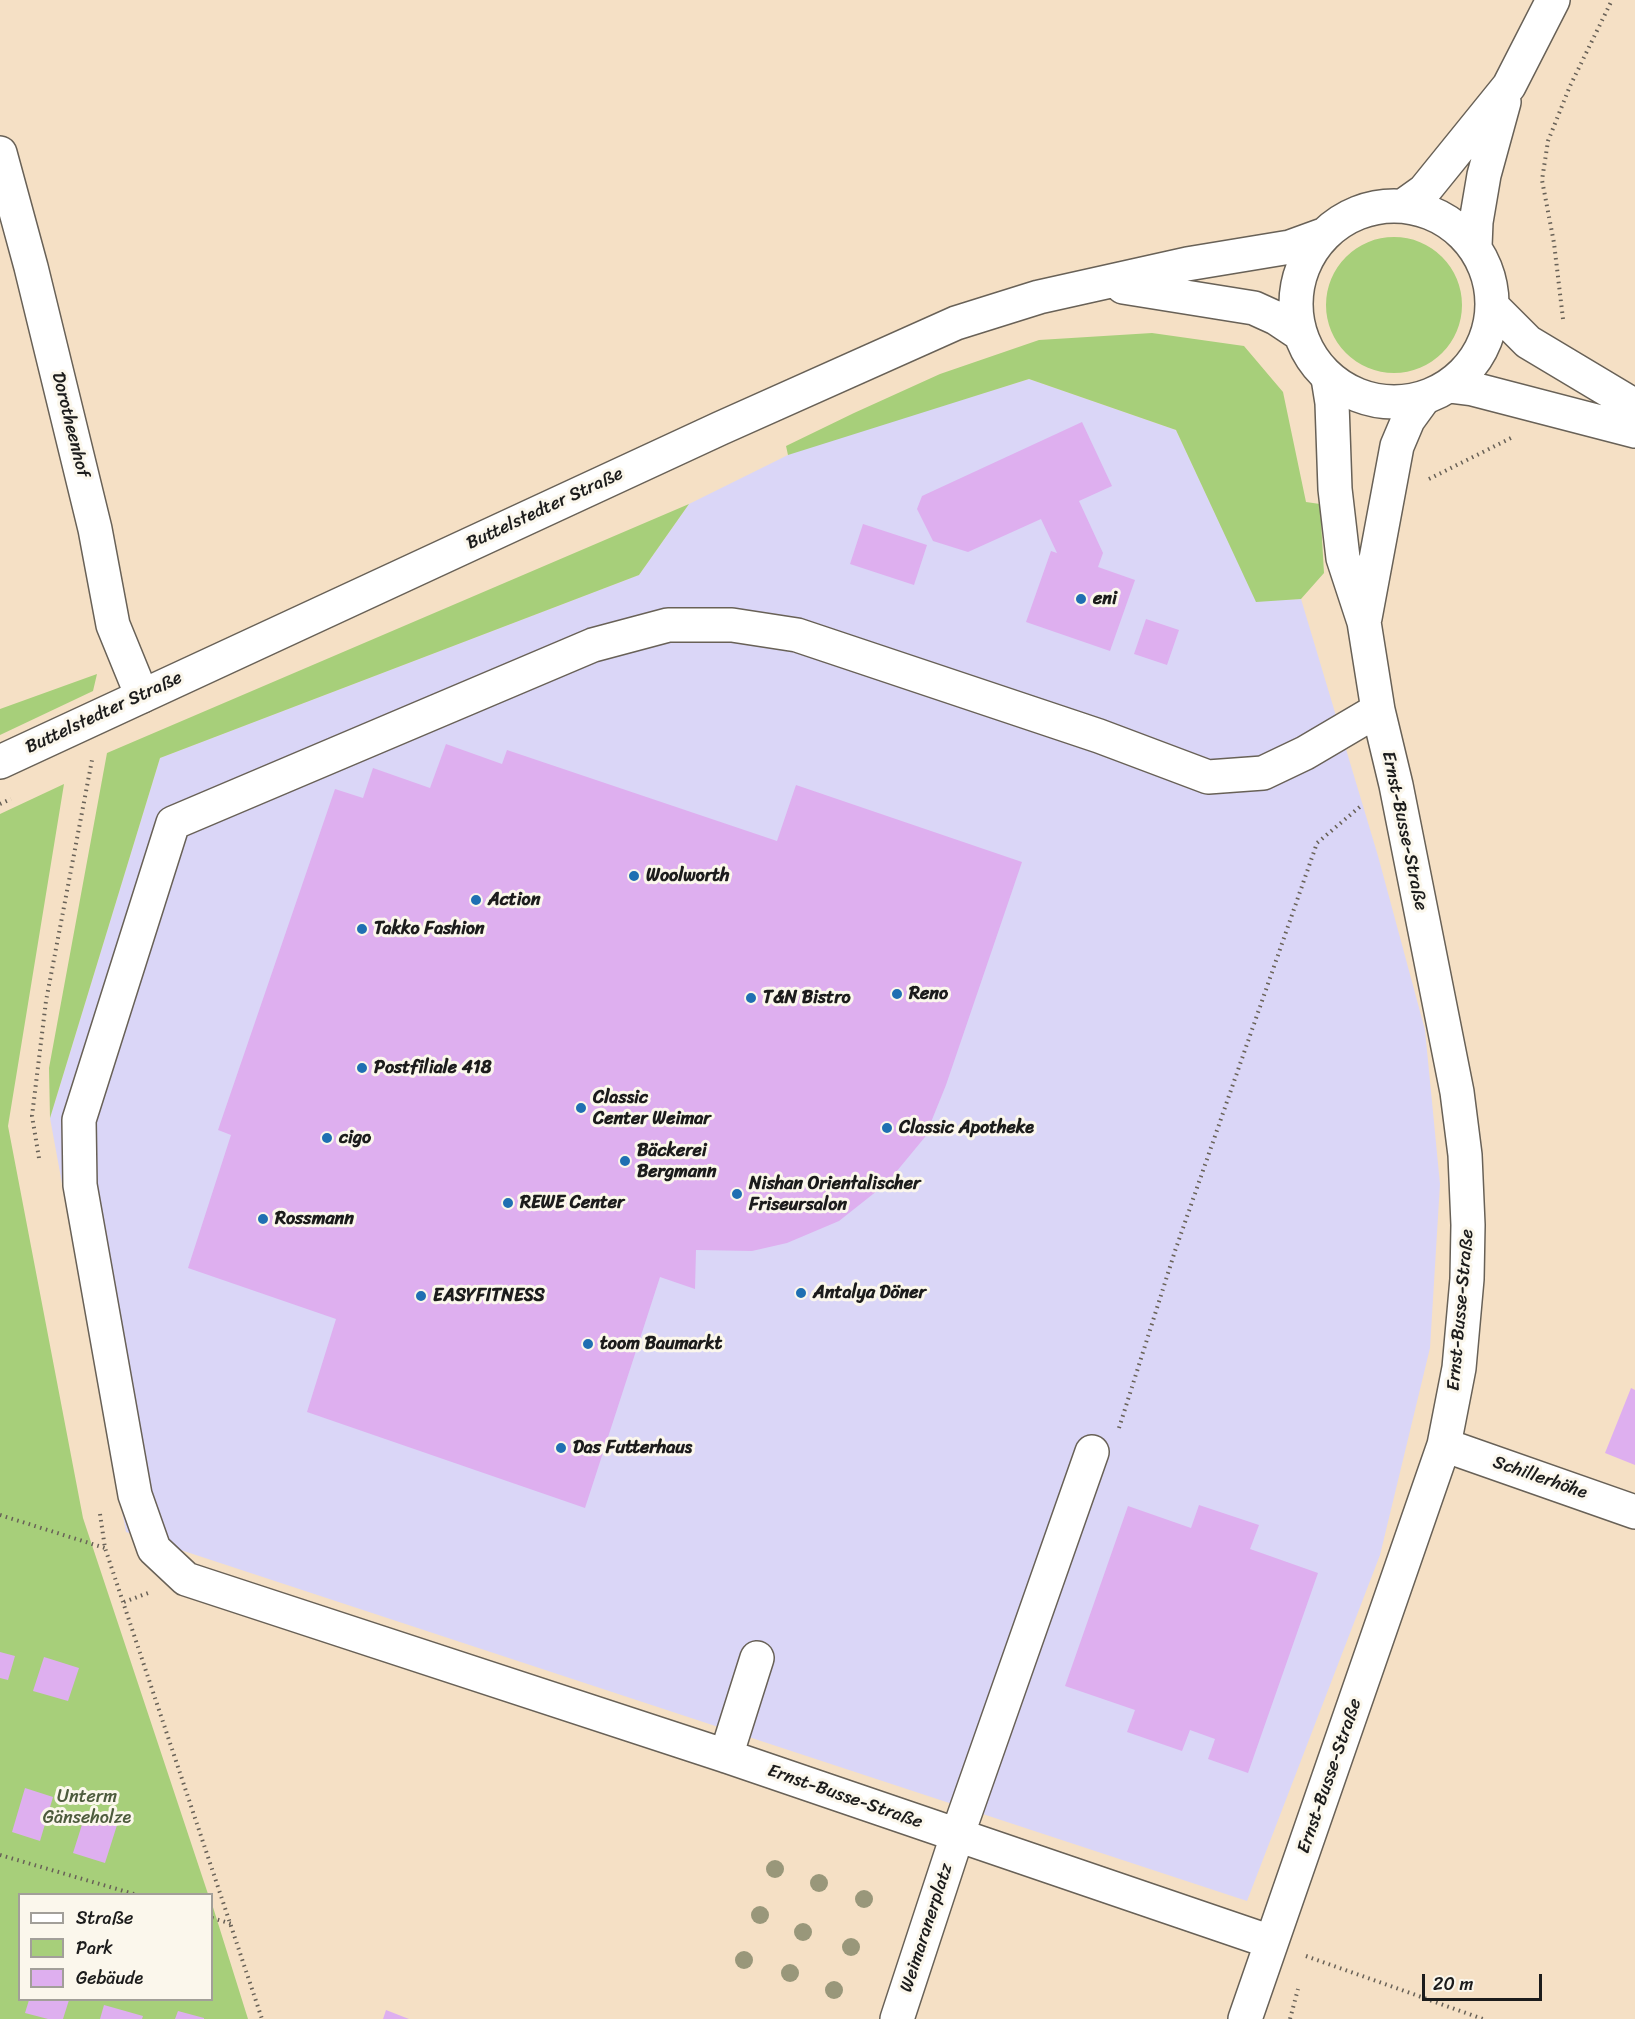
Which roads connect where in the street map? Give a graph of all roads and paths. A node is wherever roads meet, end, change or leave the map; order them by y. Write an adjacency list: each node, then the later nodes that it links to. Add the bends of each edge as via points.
1 (1553, 0): 3 (street)
2 (1612, 0): 10 (path, via 1548,141 1542,180)
3 (1509, 86): 5 (street, via 1424,191); 7 (street, via 1484,175)
4 (0, 153): 19 (street, Dorotheenhof, via 93,518 113,625)
5 (1403, 206): 6 (street, via 1360,211); 7 (street, via 1429,212 1452,224)
6 (1323, 235): 8 (street, Buttelstedter Straße, via 1290,247 1187,264); 11 (street, via 1300,271 1295,313)
7 (1475, 246): 9 (street, via 1491,284)
8 (1101, 284): 11 (street, via 1254,308); 19 (street, Buttelstedter Straße, via 1039,297 956,323)
9 (1493, 307): 13 (street, via 1490,330 1481,352 1467,371); 14 (street, via 1528,342)
10 (1564, 329)
11 (1300, 334): 12 (street, via 1311,357)
12 (1328, 378): 13 (street, via 1349,392 1373,400 1399,403); 18 (street, Ernst-Busse-Straße, via 1343,558)
13 (1436, 392): 15 (street, via 1473,389); 17 (street, Ernst-Busse-Straße, via 1408,420 1396,446)
14 (1635, 406)
15 (1635, 430)
16 (1516, 435): 17 (path, via 1419,484 1407,498)
17 (1387, 496): 18 (street, Ernst-Busse-Straße)
18 (1364, 622): 20 (street, Ernst-Busse-Straße)
19 (142, 696): 21 (street, Buttelstedter Straße)
20 (1378, 710): 23 (street, Ernst-Busse-Straße, via 1457,1092 1465,1155 1467,1279 1459,1368); 29 (street, Ernst-Busse-Straße, via 1263,773 1208,777 1100,736 797,635 732,625 668,625 593,645 173,823 79,1120 80,1185 135,1495 154,1549 186,1579)
21 (0, 762)
22 (1368, 800): 24 (path, via 1317,843 1175,1251 1116,1435)
23 (1444, 1445): 25 (street, Schillerhöhe); 35 (street, Ernst-Busse-Straße)
24 (1092, 1452): 30 (street, Weimaranerplatz)
25 (1635, 1512)
26 (0, 1515): 27 (path)
27 (105, 1548)
28 (758, 1659): 29 (street)
29 (726, 1756): 30 (street, Ernst-Busse-Straße)
30 (957, 1836): 35 (street, Ernst-Busse-Straße); 36 (street, Weimaranerplatz)
31 (0, 1855): 32 (path)
32 (131, 1893)
33 (213, 1918): 34 (path)
34 (232, 1924)
35 (1271, 1942): 37 (street, Ernst-Busse-Straße); 38 (path)
36 (897, 2019)
37 (1245, 2019)
38 (1484, 2019)

